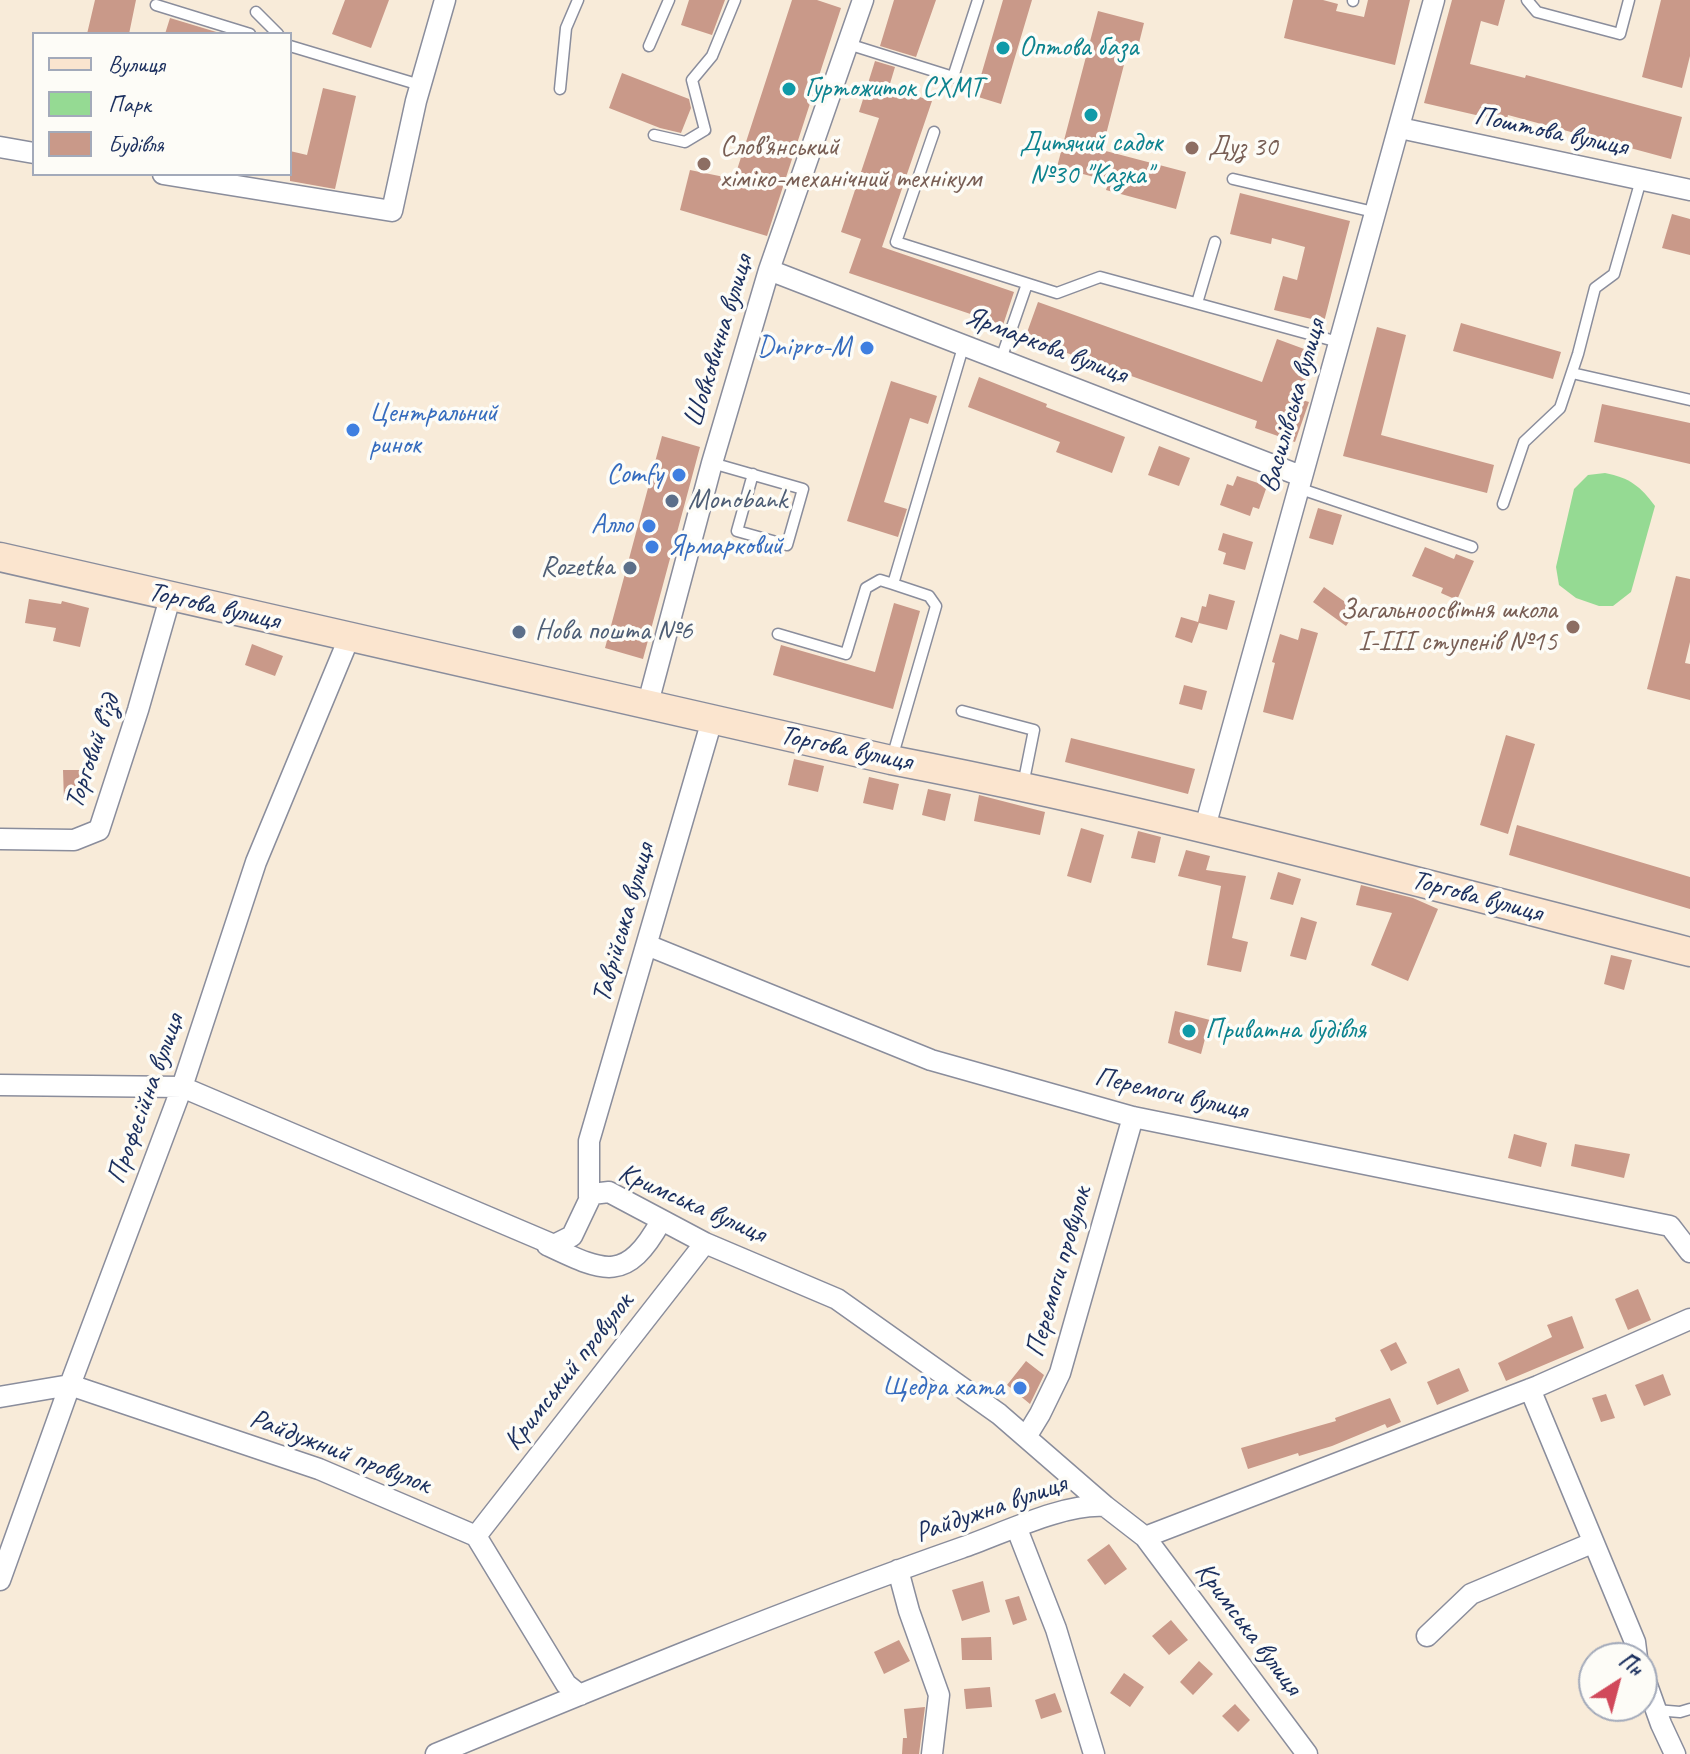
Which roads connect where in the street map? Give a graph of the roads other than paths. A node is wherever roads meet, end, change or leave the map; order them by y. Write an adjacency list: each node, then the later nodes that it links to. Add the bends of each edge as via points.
1 (445, 0): 17 (street)
2 (578, 0): 18 (lane, via 566,28)
3 (669, 0): 15 (lane)
4 (735, 0): 21 (lane, via 712,56 692,80 705,130 685,142)
5 (863, 0): 14 (street, Шовковична вулиця)
6 (978, 0): 14 (lane, via 953,77)
7 (1434, 0): 19 (street, Василівська вулиця)
8 (1527, 0): 9 (lane, via 1537,12 1620,34)
9 (1629, 0)
10 (156, 5): 12 (lane)
11 (256, 12): 13 (lane)
12 (244, 32)
13 (276, 32)
14 (848, 44): 30 (street, Шовковична вулиця)
15 (649, 46)
16 (292, 48): 17 (lane)
17 (420, 85): 24 (street, via 392,211)
18 (560, 89)
19 (1400, 128): 26 (street, Поштова вулиця); 28 (street, Василівська вулиця)
20 (934, 132): 31 (lane, via 896,242)
21 (654, 135)
22 (0, 147): 23 (street)
23 (32, 153)
24 (187, 176)
25 (1233, 179): 28 (lane)
26 (1641, 180): 27 (street, Поштова вулиця); 36 (lane, via 1614,274 1595,288)
27 (1690, 190)
28 (1378, 213): 33 (street, Василівська вулиця)
29 (1215, 242): 32 (lane)
30 (769, 270): 34 (street, Ярмаркова вулиця); 38 (street, Шовковична вулиця)
31 (1027, 284): 32 (lane, via 1057,293 1100,277); 35 (lane)
32 (1197, 303): 33 (lane)
33 (1342, 343): 40 (street, Василівська вулиця)
34 (964, 344): 35 (street, Ярмаркова вулиця); 44 (lane)
35 (1001, 359): 40 (street, Ярмаркова вулиця)
36 (1572, 373): 37 (lane); 41 (lane, via 1560,408 1524,442)
37 (1690, 400)
38 (712, 463): 39 (lane); 48 (street, Шовковична вулиця)
39 (753, 474): 39 (lane, via 803,489 787,545 737,531)
40 (1299, 482): 42 (lane); 53 (street, Василівська вулиця)
41 (1503, 504)
42 (1472, 547)
43 (0, 557): 45 (street, Торгова вулиця)
44 (893, 584): 46 (lane, via 880,580 866,588 846,654); 51 (lane, via 929,596 936,606)
45 (170, 598): 47 (street, Торгова вулиця); 54 (street, Торговий в’їзд, via 99,830 74,840)
46 (778, 634)
47 (349, 638): 48 (street, Торгова вулиця); 58 (street, Професійна вулиця, via 256,862)
48 (648, 703): 50 (street, Торгова вулиця)
49 (962, 711): 52 (lane, via 1034,730)
50 (712, 720): 51 (street, Торгова вулиця); 55 (street, Таврійська вулиця)
51 (891, 760): 52 (street, Торгова вулиця)
52 (1023, 785): 53 (street, Торгова вулиця)
53 (1205, 827): 56 (street, Торгова вулиця)
54 (0, 839)
55 (647, 945): 59 (street, Перемоги вулиця, via 931,1060); 60 (street, Таврійська вулиця)
56 (1690, 952)
57 (0, 1085): 58 (street)
58 (182, 1087): 65 (street); 68 (street, Професійна вулиця)
59 (1133, 1117): 66 (street, Перемоги вулиця, via 1670,1226); 71 (street, Перемоги провулок, via 1060,1373)
60 (589, 1141): 61 (street, via 599,1172); 62 (street, Таврійська вулиця)
61 (618, 1196): 62 (street, Кримська вулиця, via 602,1191); 63 (street, Кримська вулиця)
62 (589, 1197): 65 (street, Кримська вулиця, via 572,1236)
63 (661, 1221): 64 (street, Кримська вулиця); 65 (street, via 638,1255 614,1267 591,1265)
64 (705, 1243): 71 (street, Кримська вулиця, via 837,1299); 74 (street, Кримський провулок)
65 (545, 1244)
66 (1690, 1252)
67 (1690, 1319): 69 (street)
68 (70, 1385): 70 (street, Райдужний провулок); 74 (street, Райдужний провулок, via 319,1469); 78 (street, Професійна вулиця)
69 (1530, 1389): 75 (street); 76 (street)
70 (0, 1397)
71 (1026, 1437): 72 (street, Кримська вулиця)
72 (1105, 1506): 73 (street, Райдужна вулиця, via 1072,1508); 75 (street, Райдужна вулиця)
73 (1017, 1529): 77 (street, Райдужна вулиця); 87 (street, via 1056,1629)
74 (476, 1536): 81 (street, via 566,1684)
75 (1145, 1537): 88 (street, Кримська вулиця)
76 (1592, 1543): 79 (street, via 1471,1594); 80 (street)
77 (898, 1570): 81 (street, Райдужна вулиця); 86 (street, via 939,1695)
78 (0, 1580)
79 (1427, 1636)
80 (1635, 1642)
81 (580, 1695): 85 (street, Райдужна вулиця)
82 (1690, 1709): 83 (lane)
83 (1658, 1710)
84 (1658, 1715): 89 (street)
85 (436, 1754)
86 (932, 1754)
87 (1094, 1754)
88 (1307, 1754)
89 (1675, 1754)

